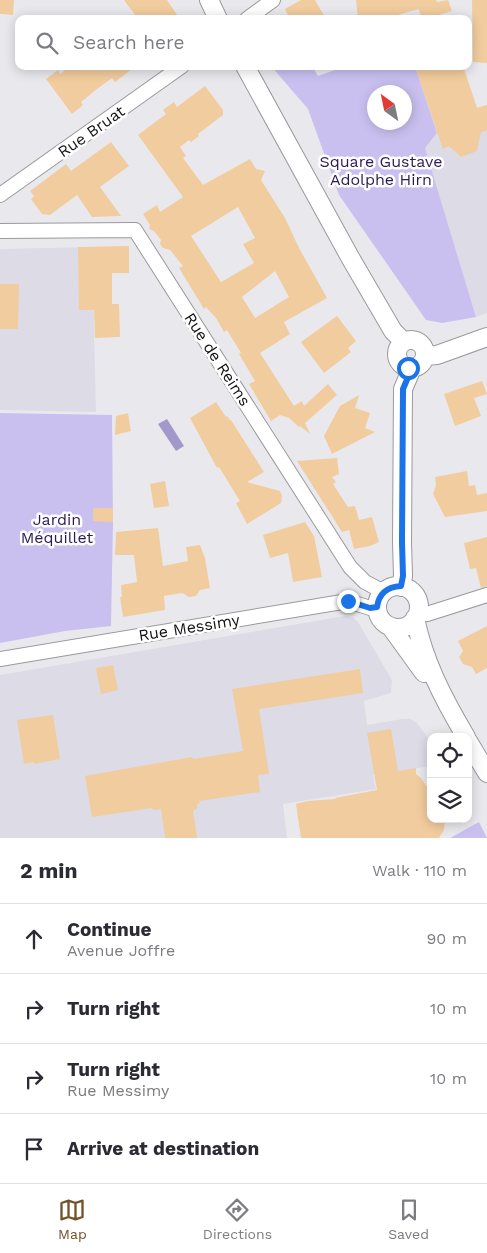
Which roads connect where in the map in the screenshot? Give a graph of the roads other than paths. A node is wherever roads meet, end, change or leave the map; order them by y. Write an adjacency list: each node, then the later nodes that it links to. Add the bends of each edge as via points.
1 (208, 0): 3 (street)
2 (274, 0): 4 (street)
3 (216, 15)
4 (253, 15)
5 (176, 70): 7 (street, Rue Bruat)
6 (247, 70): 10 (street, via 351,259 393,331 404,342 398,349 398,358 404,366)
7 (0, 195)
8 (0, 231): 13 (street, Rue de Reims, via 135,230 350,567)
9 (487, 337): 10 (street)
10 (419, 362): 11 (street, via 403,389)
11 (401, 586): 13 (street, via 394,587); 14 (street, via 414,594)
12 (487, 595): 14 (street)
13 (380, 600): 15 (street, via 378,614); 16 (street, Rue Messimy, via 370,608 348,601)
14 (417, 615): 15 (street, via 401,628); 17 (street, via 422,647)
15 (390, 626): 17 (street)
16 (0, 660)
17 (442, 695): 18 (street)
18 (464, 733)
19 (472, 748): 20 (street)
20 (487, 773)

